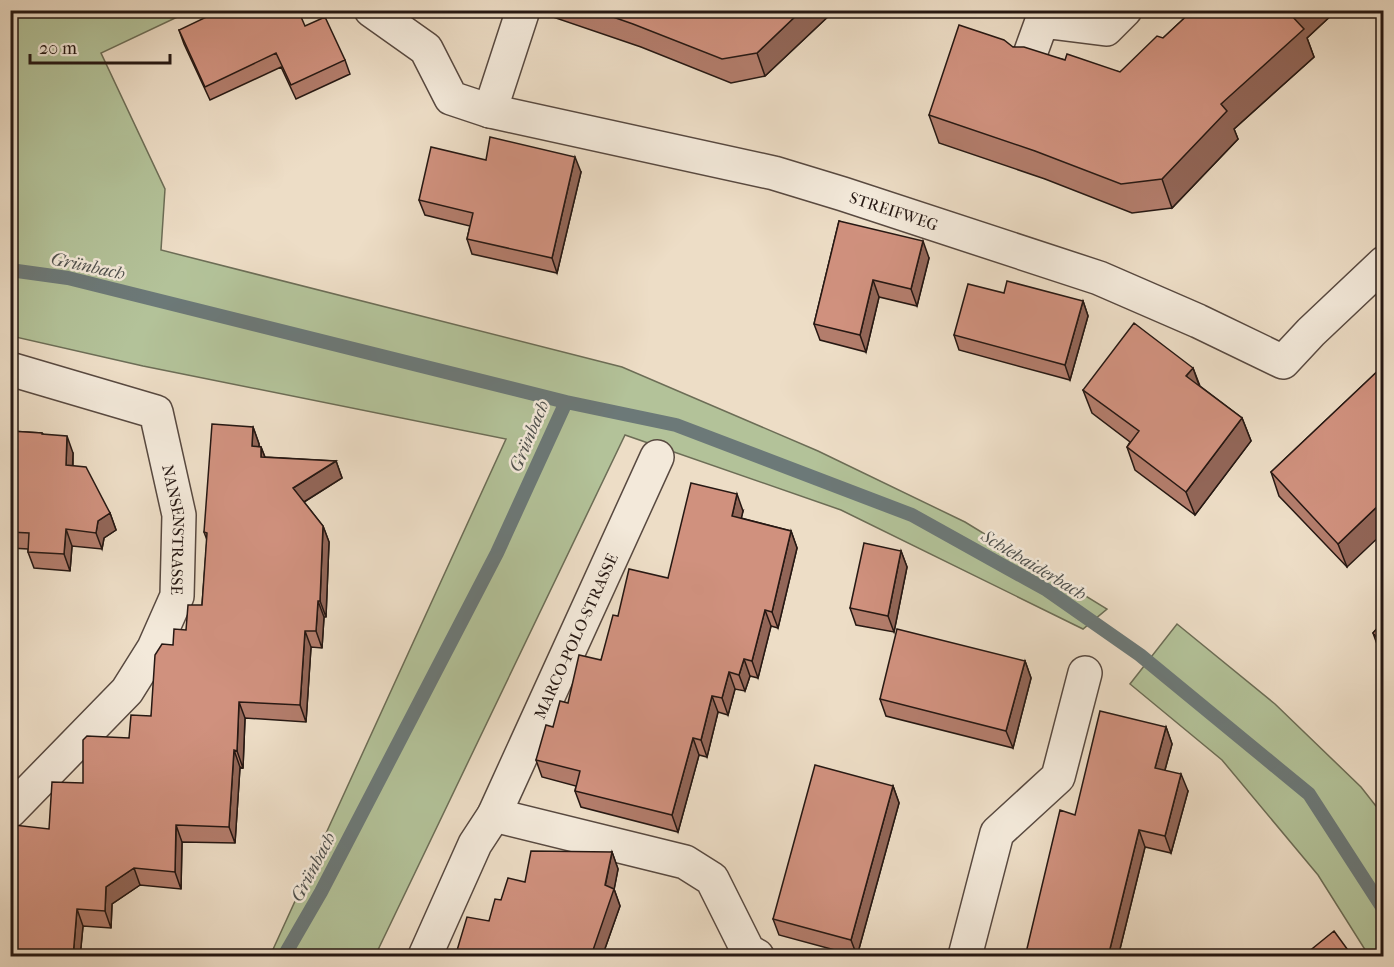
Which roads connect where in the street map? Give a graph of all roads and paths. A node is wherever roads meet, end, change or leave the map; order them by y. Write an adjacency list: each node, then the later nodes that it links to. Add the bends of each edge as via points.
1 (371, 10): 5 (street, STREIFWEG, via 426,49 451,98)
2 (523, 10): 5 (street)
3 (1125, 10): 4 (street, via 1106,29 1042,21)
4 (1029, 57)
5 (490, 111): 6 (street, STREIFWEG, via 774,173 843,194 1099,278 1283,362)
6 (1383, 262)
7 (10, 369): 10 (street, NANSENSTRASSE, via 156,412 179,515 177,596 154,648 126,691)
8 (657, 457): 11 (street, MARCO-POLO-STRASSE)
9 (1085, 673): 14 (street, via 1058,777 996,833)
10 (10, 811)
11 (494, 815): 12 (street, MARCO-POLO-STRASSE, via 475,843); 13 (street, via 685,862 712,879 748,951)
12 (425, 957)
13 (757, 957)
14 (965, 957)

